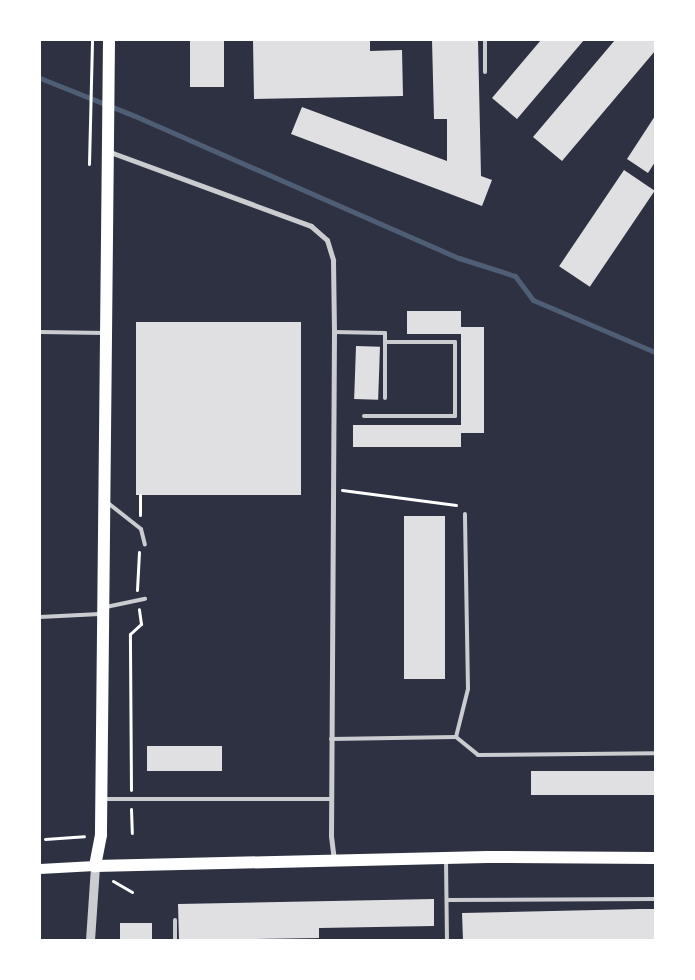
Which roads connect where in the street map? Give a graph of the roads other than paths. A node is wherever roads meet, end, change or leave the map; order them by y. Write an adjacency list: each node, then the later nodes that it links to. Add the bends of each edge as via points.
1 (109, 40): 4 (main road)
2 (485, 40): 3 (lane)
3 (484, 72)
4 (108, 151): 6 (street, via 311,226 327,240 333,260); 7 (main road)
5 (40, 332): 7 (lane)
6 (334, 332): 8 (lane, via 385,333); 18 (street)
7 (107, 333): 11 (main road)
8 (385, 342): 9 (lane); 10 (lane, via 455,342 454,416)
9 (385, 398)
10 (364, 416)
11 (104, 500): 13 (lane, via 140,529); 15 (main road)
12 (465, 514): 17 (lane, via 468,689)
13 (145, 545)
14 (145, 599): 15 (lane)
15 (104, 611): 16 (lane); 20 (main road)
16 (40, 617)
17 (456, 737): 18 (lane); 19 (lane, via 478,755)
18 (332, 739): 21 (street)
19 (655, 754)
20 (101, 798): 21 (lane); 25 (main road, via 101,835)
21 (331, 799): 24 (street)
22 (446, 858): 23 (main road); 24 (main road); 28 (lane)
23 (655, 858)
24 (334, 860): 25 (main road)
25 (95, 866): 26 (main road); 30 (street)
26 (40, 868)
27 (655, 899): 28 (lane)
28 (448, 900): 32 (lane)
29 (175, 920): 31 (lane)
30 (90, 940)
31 (175, 940)
32 (448, 940)

